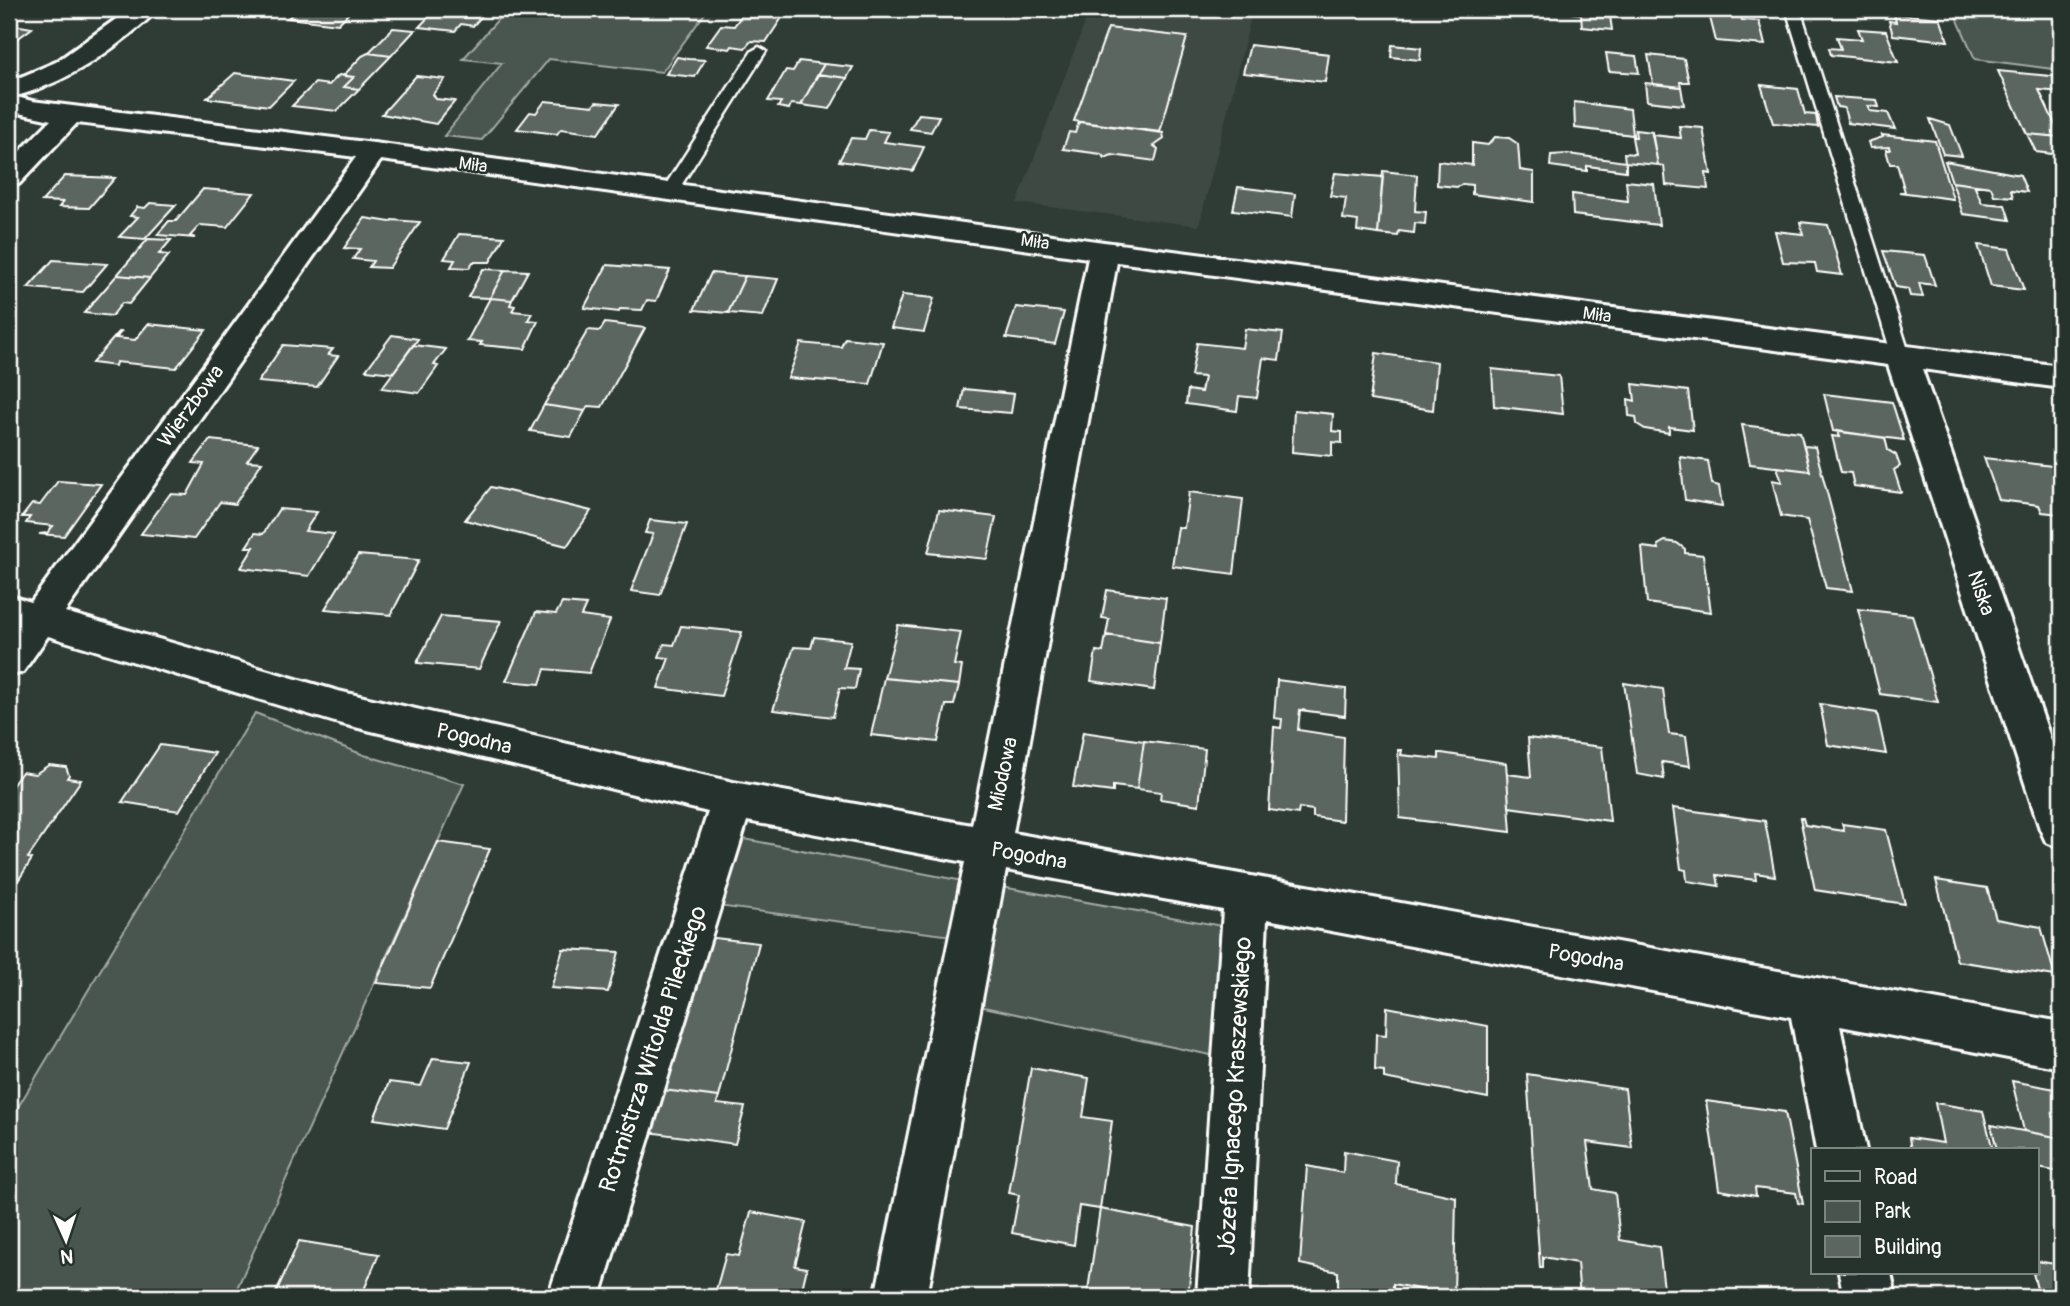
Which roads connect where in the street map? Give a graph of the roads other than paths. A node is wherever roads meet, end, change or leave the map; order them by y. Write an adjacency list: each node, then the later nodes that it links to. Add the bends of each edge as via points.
1 (145, 9): 4 (street, via 68,68)
2 (1793, 9): 11 (lane)
3 (760, 51): 9 (lane)
4 (9, 90)
5 (9, 103): 6 (street, Miła)
6 (71, 114): 7 (street, Miła); 8 (street)
7 (374, 151): 9 (street, Miła); 13 (street, Wierzbowa)
8 (9, 178)
9 (669, 192): 10 (street, Miła)
10 (1104, 251): 11 (street, Miła); 17 (street, Miodowa, via 1048,560)
11 (1901, 356): 12 (street, Miła); 16 (street, Niska)
12 (2061, 377)
13 (24, 614): 14 (street, Wierzbowa); 15 (street, Pogodna, via 338,707)
14 (9, 662)
15 (733, 800): 17 (street, Pogodna); 23 (street, Rotmistrza Witolda Pileckiego)
16 (2061, 829)
17 (987, 849): 18 (street, Pogodna); 24 (street, Miodowa)
18 (1246, 896): 19 (street, Pogodna); 25 (street, Józefa Ignacego Kraszewskiego)
19 (1811, 1000): 20 (street, Pogodna); 21 (street)
20 (2061, 1045)
21 (1841, 1148)
22 (1865, 1274): 26 (street)
23 (574, 1297)
24 (901, 1297)
25 (1223, 1297)
26 (1870, 1297)

